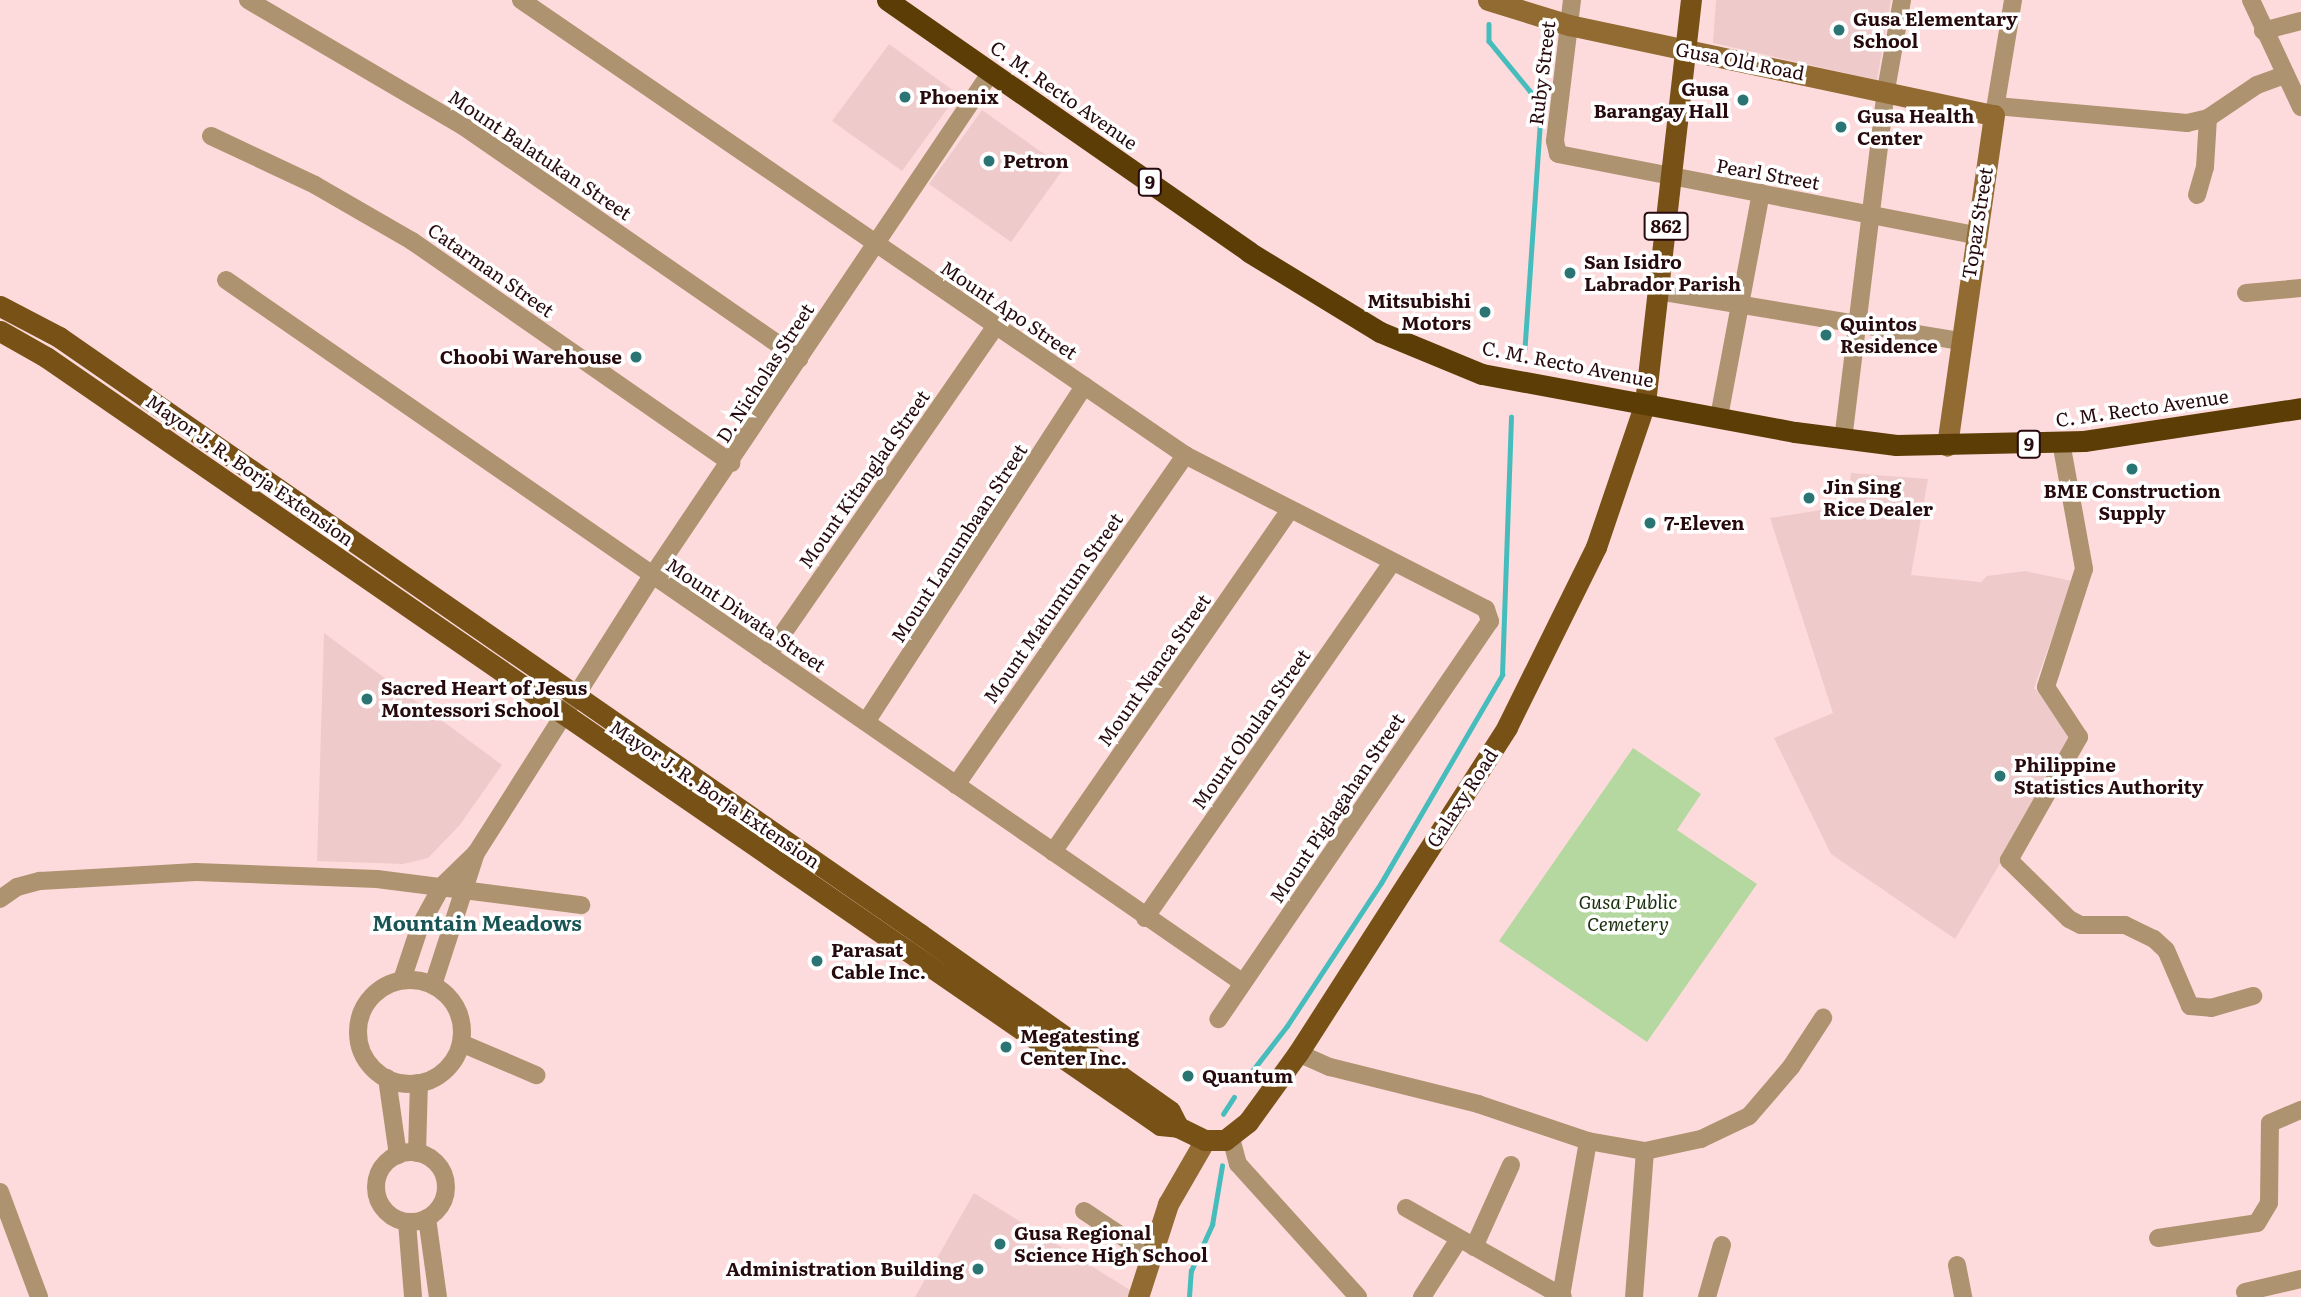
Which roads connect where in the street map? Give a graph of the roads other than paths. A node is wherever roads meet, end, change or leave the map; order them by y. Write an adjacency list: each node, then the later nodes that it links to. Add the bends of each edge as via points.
1 (248, 0): 38 (street, Mount Balatukan Street, via 463,126)
2 (521, 0): 27 (street, Mount Apo Street)
3 (887, 0): 14 (highway, C. M. Recto Avenue / 9)
4 (1488, 0): 11 (street, Gusa Old Road)
5 (1572, 0): 11 (street, Ruby Street)
6 (1691, 0): 13 (main road, 862)
7 (1902, 0): 16 (street)
8 (2011, 0): 18 (street, Topaz Street)
9 (2251, 0): 12 (street)
10 (2301, 21): 12 (street)
11 (1569, 25): 13 (street, Gusa Old Road); 21 (street, Ruby Street)
12 (2263, 31): 15 (street)
13 (1686, 50): 16 (street, Gusa Old Road); 22 (main road, 862)
14 (991, 72): 27 (street, D. Nicholas Street); 40 (highway, C. M. Recto Avenue / 9, via 1250,252 1380,331 1482,374)
15 (2285, 75): 17 (street); 19 (street, via 2257,85)
16 (1886, 90): 18 (street, Gusa Old Road); 25 (street)
17 (2300, 103)
18 (1995, 110): 19 (street, via 2162,122); 26 (street, Topaz Street)
19 (2208, 118): 24 (street, via 2205,167)
20 (211, 136): 49 (street, Catarman Street, via 315,185 412,241)
21 (1555, 151): 22 (street, Pearl Street)
22 (1671, 178): 23 (street, Pearl Street); 30 (main road, 862)
23 (1761, 193): 25 (street, Pearl Street); 32 (street)
24 (2197, 195)
25 (1871, 215): 26 (street, Pearl Street); 34 (street)
26 (1975, 236): 37 (street, Topaz Street)
27 (875, 245): 35 (street, Mount Apo Street); 38 (street, D. Nicholas Street)
28 (226, 280): 54 (street, Mount Diwata Street)
29 (2301, 288): 31 (street)
30 (1658, 291): 32 (street); 40 (main road, 862)
31 (2246, 293)
32 (1742, 304): 34 (street); 43 (street)
33 (0, 306): 42 (main road, Mayor J. R. Borja Extension, via 59,337)
34 (1858, 324): 37 (street); 45 (street)
35 (995, 327): 39 (street, Mount Apo Street); 56 (street, Mount Kitanglad Street)
36 (0, 331): 44 (main road, Mayor J. R. Borja Extension)
37 (1959, 341): 47 (street, Topaz Street)
38 (799, 359): 49 (street, D. Nicholas Street)
39 (1084, 386): 48 (street, Mount Apo Street); 58 (street, Mount Lanumbaan Street)
40 (1645, 402): 43 (highway, C. M. Recto Avenue / 9); 74 (main road, Galaxy Road, via 1596,547 1507,727)
41 (2301, 408): 46 (highway, C. M. Recto Avenue / 9)
42 (168, 413): 44 (main road); 51 (main road, Mayor J. R. Borja Extension)
43 (1719, 417): 45 (highway, C. M. Recto Avenue / 9)
44 (155, 432): 52 (main road, Mayor J. R. Borja Extension)
45 (1843, 440): 47 (highway, C. M. Recto Avenue / 9)
46 (2062, 442): 47 (highway, C. M. Recto Avenue / 9); 70 (street, via 2084,569 2046,687 2079,737 2009,860 2069,919 2081,925 2125,925 2154,939 2166,950 2190,1006 2211,1008)
47 (1947, 446)
48 (1185, 455): 50 (street, Mount Apo Street); 59 (street, Mount Matumtum Street)
49 (732, 463): 54 (street, D. Nicholas Street)
50 (1289, 511): 53 (street, Mount Apo Street); 60 (street, Mount Nanca Street)
51 (325, 520): 52 (main road); 57 (main road, Mayor J. R. Borja Extension)
52 (313, 541): 57 (main road, Mayor J. R. Borja Extension)
53 (1391, 564): 55 (street, Mount Apo Street, via 1486,609); 66 (street, Mount Obulan Street)
54 (652, 576): 56 (street, Mount Diwata Street); 57 (street, D. Nicholas Street)
55 (1490, 621): 68 (street, Mount Piglagahan Street)
56 (768, 655): 58 (street, Mount Diwata Street)
57 (567, 705): 61 (street, D. Nicholas Street); 80 (main road, Mayor J. R. Borja Extension, via 1170,1111 1178,1127)
58 (866, 722): 59 (street, Mount Diwata Street)
59 (957, 785): 60 (street, Mount Diwata Street)
60 (1053, 852): 66 (street, Mount Diwata Street)
61 (476, 853): 62 (street); 63 (street)
62 (442, 886): 63 (street); 64 (street, via 265,873 145,873 40,881 17,887); 67 (street, via 420,926)
63 (465, 890): 65 (street); 69 (street, via 446,933)
64 (0, 899)
65 (581, 905)
66 (1145, 919): 68 (street, Mount Diwata Street)
67 (402, 980): 69 (street); 76 (street, via 370,998 357,1030 371,1067)
68 (1243, 983): 72 (street, Mount Piglagahan Street)
69 (433, 985): 73 (street, via 457,1009)
70 (2253, 996)
71 (1823, 1018): 82 (street, via 1791,1067 1749,1116 1701,1139)
72 (1218, 1019)
73 (461, 1043): 75 (street); 77 (street, via 447,1068)
74 (1298, 1053): 79 (main road, Galaxy Road); 81 (street, via 1330,1067 1478,1104)
75 (536, 1075)
76 (387, 1078): 77 (street); 84 (street)
77 (419, 1083): 83 (street)
78 (2301, 1110): 91 (street, via 2270,1123 2269,1203 2257,1223)
79 (1231, 1138): 80 (main road); 103 (street, via 1238,1164)
80 (1205, 1140): 94 (street, via 1168,1204)
81 (1588, 1141): 82 (street); 105 (street)
82 (1645, 1151): 106 (street)
83 (417, 1153): 84 (street); 89 (street, via 436,1163 446,1182 443,1203)
84 (398, 1155): 90 (street, via 381,1170 377,1192 386,1212)
85 (1511, 1165): 92 (street)
86 (0, 1192): 99 (street)
87 (1406, 1208): 92 (street)
88 (1084, 1211): 94 (street)
89 (427, 1218): 90 (street); 101 (street)
90 (407, 1222): 100 (street)
91 (2158, 1238)
92 (1467, 1243): 104 (street); 105 (street)
93 (1722, 1245): 107 (street)
94 (1150, 1255): 102 (street)
95 (1957, 1265): 108 (street)
96 (2301, 1279): 97 (street)
97 (2277, 1290): 98 (street)
98 (2245, 1292)
99 (39, 1297)
100 (413, 1297)
101 (438, 1297)
102 (1138, 1297)
103 (1358, 1297)
104 (1422, 1297)
105 (1562, 1297)
106 (1634, 1297)
107 (1707, 1297)
108 (1964, 1297)

